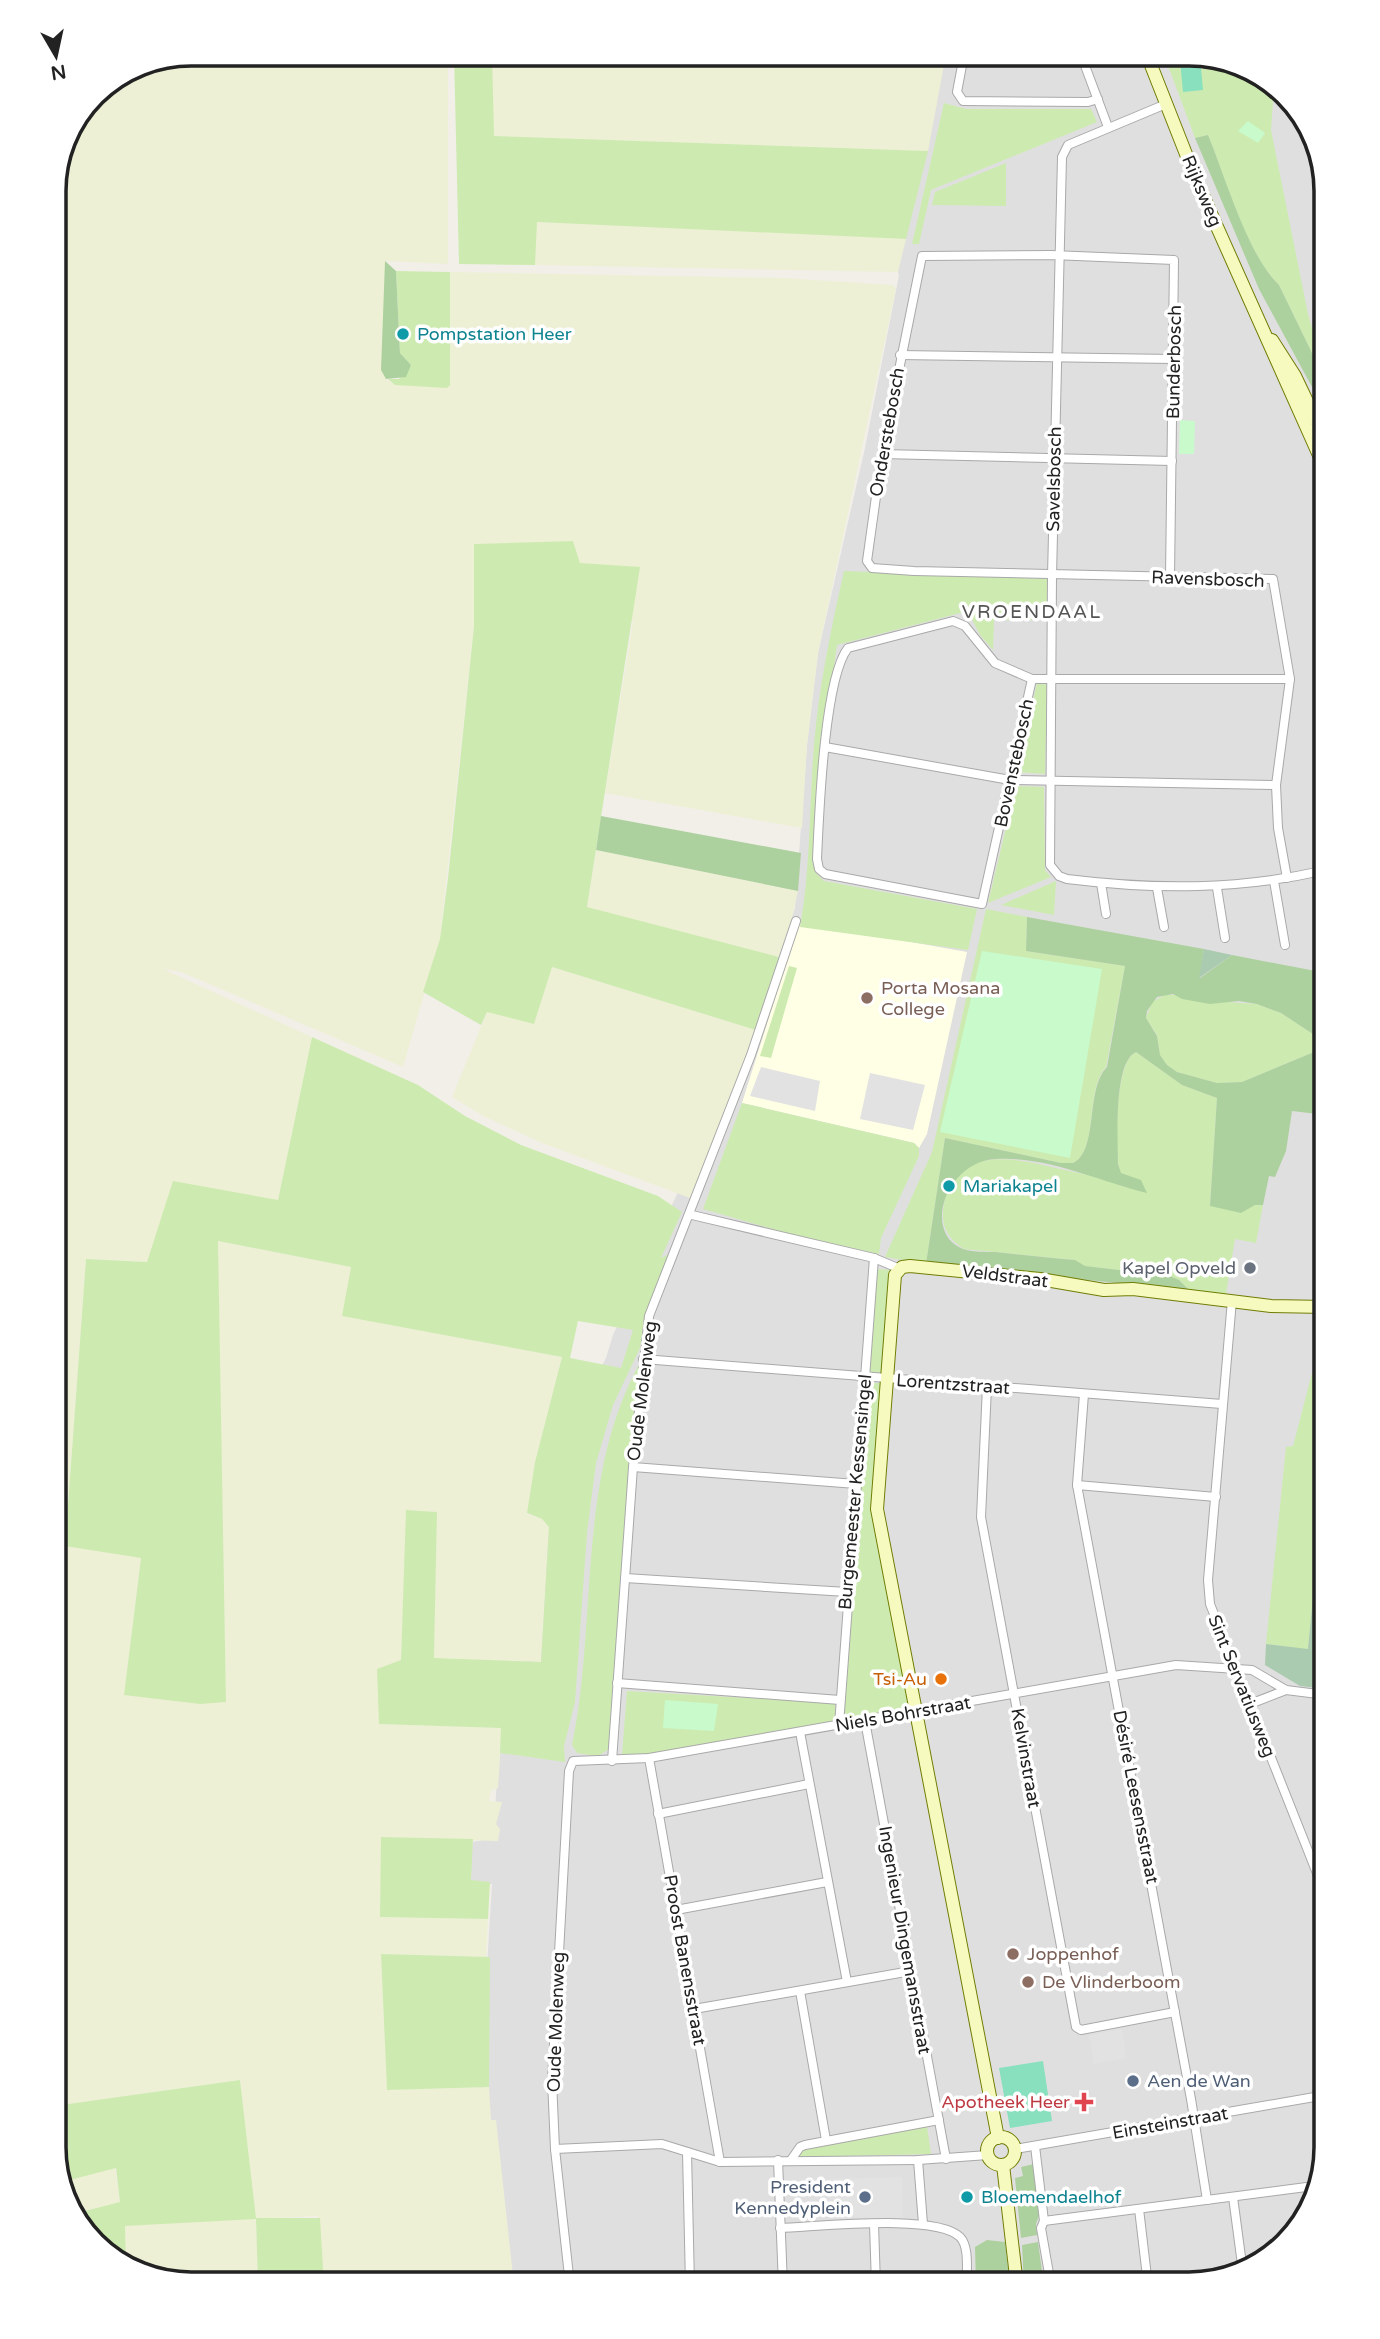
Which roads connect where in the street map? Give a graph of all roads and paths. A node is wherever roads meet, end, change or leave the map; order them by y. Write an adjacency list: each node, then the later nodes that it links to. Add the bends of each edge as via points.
1 (962, 67): 4 (street, via 957,92 963,101)
2 (1086, 67): 4 (street)
3 (1152, 67): 5 (street, Rijksweg)
4 (1098, 99): 6 (street)
5 (1166, 104): 6 (street, Savelsbosch); 11 (street, Rijksweg, via 1268,347)
6 (1108, 127): 7 (street, Savelsbosch, via 1064,150)
7 (1062, 256): 8 (street, Onderstebosch, via 928,254 920,258); 9 (street, Savelsbosch); 10 (street, Bunderbosch, via 1170,258 1176,265)
8 (900, 355): 9 (street); 12 (street, Onderstebosch)
9 (1056, 358): 10 (street); 13 (street, Savelsbosch)
10 (1174, 359): 14 (street, Bunderbosch)
11 (1314, 429)
12 (882, 454): 13 (street); 15 (street, Onderstebosch, via 867,552 872,568)
13 (1054, 457): 14 (street); 15 (street, Savelsbosch)
14 (1172, 461): 16 (street, Bunderbosch)
15 (1052, 576): 16 (street, Ravensbosch); 19 (street, Savelsbosch)
16 (1170, 577): 18 (street, Ravensbosch, via 1273,579)
17 (1032, 679): 19 (street); 20 (street, Bovenstebosch, via 995,663 964,626 953,621 848,648 837,673); 21 (street, Bovenstebosch)
18 (1290, 679): 19 (street); 23 (street, Ravensbosch)
19 (1051, 680): 22 (street, Savelsbosch)
20 (825, 747): 21 (street); 21 (street, Bovenstebosch, via 819,869 825,874 982,904)
21 (1010, 780): 22 (street)
22 (1051, 780): 23 (street); 27 (street, Savelsbosch, via 1051,865 1067,879)
23 (1276, 785): 25 (street, Ravensbosch)
24 (1314, 872): 25 (street, Savelsbosch)
25 (1287, 878): 26 (street, Savelsbosch)
26 (1274, 881): 28 (street, Savelsbosch); 34 (street)
27 (1101, 883): 29 (street, Savelsbosch); 30 (street)
28 (1217, 887): 29 (street, Savelsbosch); 33 (street)
29 (1157, 888): 32 (street)
30 (1106, 914)
31 (796, 921): 35 (street, Oude Molenweg)
32 (1164, 927)
33 (1225, 938)
34 (1285, 945)
35 (692, 1215): 36 (street, Veldstraat); 40 (street, Oude Molenweg, via 649,1317)
36 (874, 1258): 37 (street, Veldstraat); 41 (street, Burgemeester Kessensingel)
37 (900, 1269): 38 (street, Veldstraat, via 923,1267 1104,1290); 42 (street, Burgemeester Kessensingel, via 894,1278)
38 (1232, 1300): 39 (street, Veldstraat); 45 (street, Sint Servatiusweg)
39 (1314, 1306)
40 (643, 1359): 41 (street, Lorentzstraat); 46 (street, Oude Molenweg)
41 (864, 1378): 42 (street, Lorentzstraat); 47 (street, Burgemeester Kessensingel)
42 (885, 1380): 43 (street, Lorentzstraat); 60 (street, Burgemeester Kessensingel, via 877,1509)
43 (988, 1387): 44 (street, Lorentzstraat); 56 (street, Kelvinstraat, via 981,1517)
44 (1084, 1394): 45 (street, Lorentzstraat); 48 (street, Désiré Leesensstraat)
45 (1222, 1404): 49 (street, Sint Servatiusweg)
46 (633, 1467): 47 (street); 50 (street, Oude Molenweg)
47 (856, 1484): 51 (street, Burgemeester Kessensingel)
48 (1077, 1485): 49 (street); 53 (street, Désiré Leesensstraat)
49 (1216, 1497): 52 (street, Sint Servatiusweg, via 1209,1595)
50 (625, 1578): 51 (street); 54 (street, Oude Molenweg)
51 (847, 1592): 58 (street, Burgemeester Kessensingel)
52 (1233, 1668): 53 (street, Niels Bohrstraat, via 1176,1665); 55 (street, Niels Bohrstraat, via 1252,1670); 59 (street, Sint Servatiusweg)
53 (1113, 1677): 56 (street, Niels Bohrstraat); 76 (street, Désiré Leesensstraat)
54 (617, 1683): 58 (street); 66 (street, Oude Molenweg)
55 (1286, 1690): 57 (street); 59 (street)
56 (1015, 1694): 60 (street, Niels Bohrstraat); 76 (street, Kelvinstraat, via 1076,2027 1081,2030)
57 (1314, 1694)
58 (840, 1700): 62 (street, Burgemeester Kessensingel)
59 (1250, 1704): 69 (street, Sint Servatiusweg)
60 (916, 1711): 61 (street, Niels Bohrstraat); 80 (street, Burgemeester Kessensingel)
61 (865, 1721): 62 (street, Niels Bohrstraat); 72 (street, Ingenieur Dingemansstraat)
62 (839, 1725): 63 (street, Niels Bohrstraat)
63 (800, 1732): 64 (street, Niels Bohrstraat); 67 (street)
64 (649, 1758): 66 (street, Niels Bohrstraat); 68 (street, Proost Banensstraat)
65 (573, 1761): 66 (street, Niels Bohrstraat); 83 (street, Oude Molenweg, via 552,2080)
66 (611, 1761)
67 (809, 1784): 68 (street); 70 (street)
68 (659, 1814): 71 (street, Proost Banensstraat)
69 (1314, 1866)
70 (827, 1882): 71 (street); 73 (street)
71 (676, 1910): 75 (street, Proost Banensstraat)
72 (911, 1971): 73 (street); 79 (street, Ingenieur Dingemansstraat)
73 (846, 1982): 74 (street)
74 (800, 1990): 75 (street); 81 (street)
75 (694, 2009): 91 (street, Proost Banensstraat)
76 (1175, 2012): 78 (street, Désiré Leesensstraat)
77 (1314, 2097): 78 (street, Einsteinstraat)
78 (1195, 2119): 82 (street, Einsteinstraat); 95 (street, Désiré Leesensstraat)
79 (939, 2120): 81 (street); 87 (street, Ingenieur Dingemansstraat)
80 (998, 2138): 84 (street, via 1010,2140); 86 (street, via 989,2144)
81 (826, 2140): 89 (street, via 800,2147)
82 (1035, 2146): 84 (street, Einsteinstraat); 97 (street)
83 (555, 2149): 85 (street, via 662,2144); 102 (street, Oude Molenweg)
84 (1015, 2149): 92 (street, via 1013,2158)
85 (687, 2152): 91 (street); 103 (street)
86 (988, 2155): 87 (street); 92 (street, via 993,2163)
87 (946, 2159): 90 (street)
88 (778, 2160): 89 (street); 91 (street); 100 (street)
89 (792, 2160): 90 (street)
90 (918, 2160): 99 (street)
91 (720, 2162)
92 (1003, 2165): 107 (street)
93 (1307, 2187): 94 (street)
94 (1233, 2197): 95 (street); 101 (street)
95 (1207, 2200): 96 (street)
96 (1139, 2209): 97 (street); 109 (street)
97 (1044, 2221): 108 (street, via 1041,2228)
98 (874, 2224): 99 (street); 100 (street); 105 (street)
99 (923, 2224): 106 (street, via 961,2238)
100 (780, 2228): 104 (street)
101 (1241, 2261)
102 (569, 2272)
103 (690, 2272)
104 (782, 2272)
105 (876, 2272)
106 (966, 2272)
107 (1015, 2272)
108 (1049, 2272)
109 (1146, 2272)

